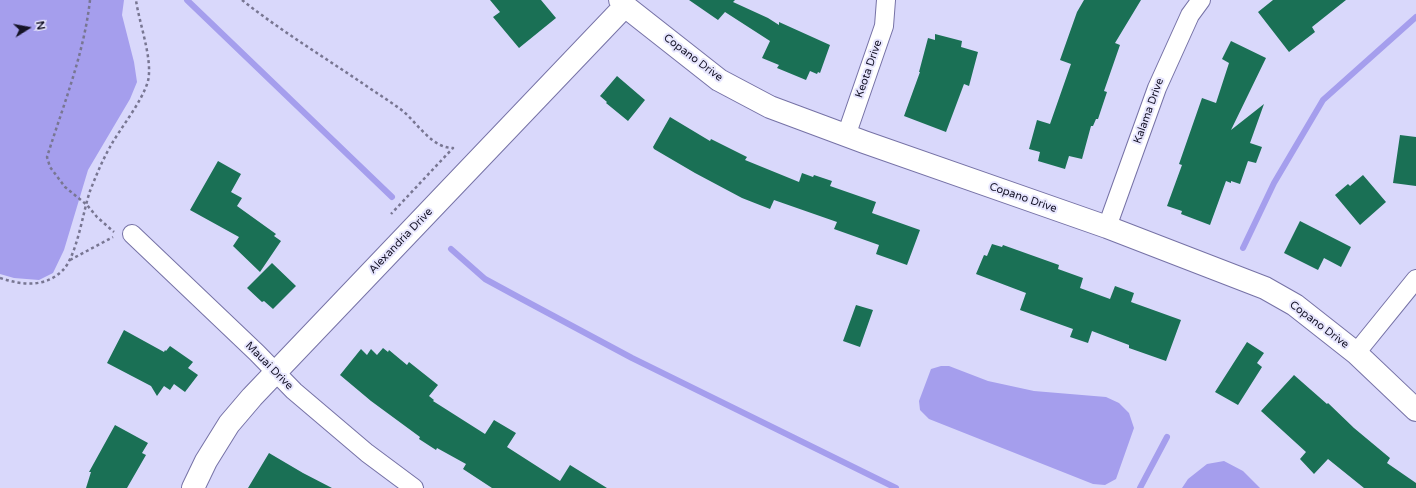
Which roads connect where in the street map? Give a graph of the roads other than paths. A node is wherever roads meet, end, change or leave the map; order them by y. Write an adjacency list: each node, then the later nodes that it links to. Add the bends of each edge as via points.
1 (886, 0): 4 (street, Keota Drive, via 884,26)
2 (1201, 0): 5 (street, Kalama Drive, via 1190,15 1156,88)
3 (623, 3): 4 (street, Copano Drive, via 719,80 770,107); 9 (street, Alexandria Drive)
4 (846, 136): 5 (street, Copano Drive)
5 (1107, 227): 8 (street, Copano Drive, via 1265,288 1295,305)
6 (132, 234): 9 (street, Mauai Drive)
7 (1416, 279): 8 (street)
8 (1356, 353): 10 (street, Copano Drive)
9 (275, 371): 11 (street, Alexandria Drive, via 229,424); 12 (street, Mauai Drive, via 294,391 367,453)
10 (1416, 410)
11 (193, 488)
12 (414, 488)

